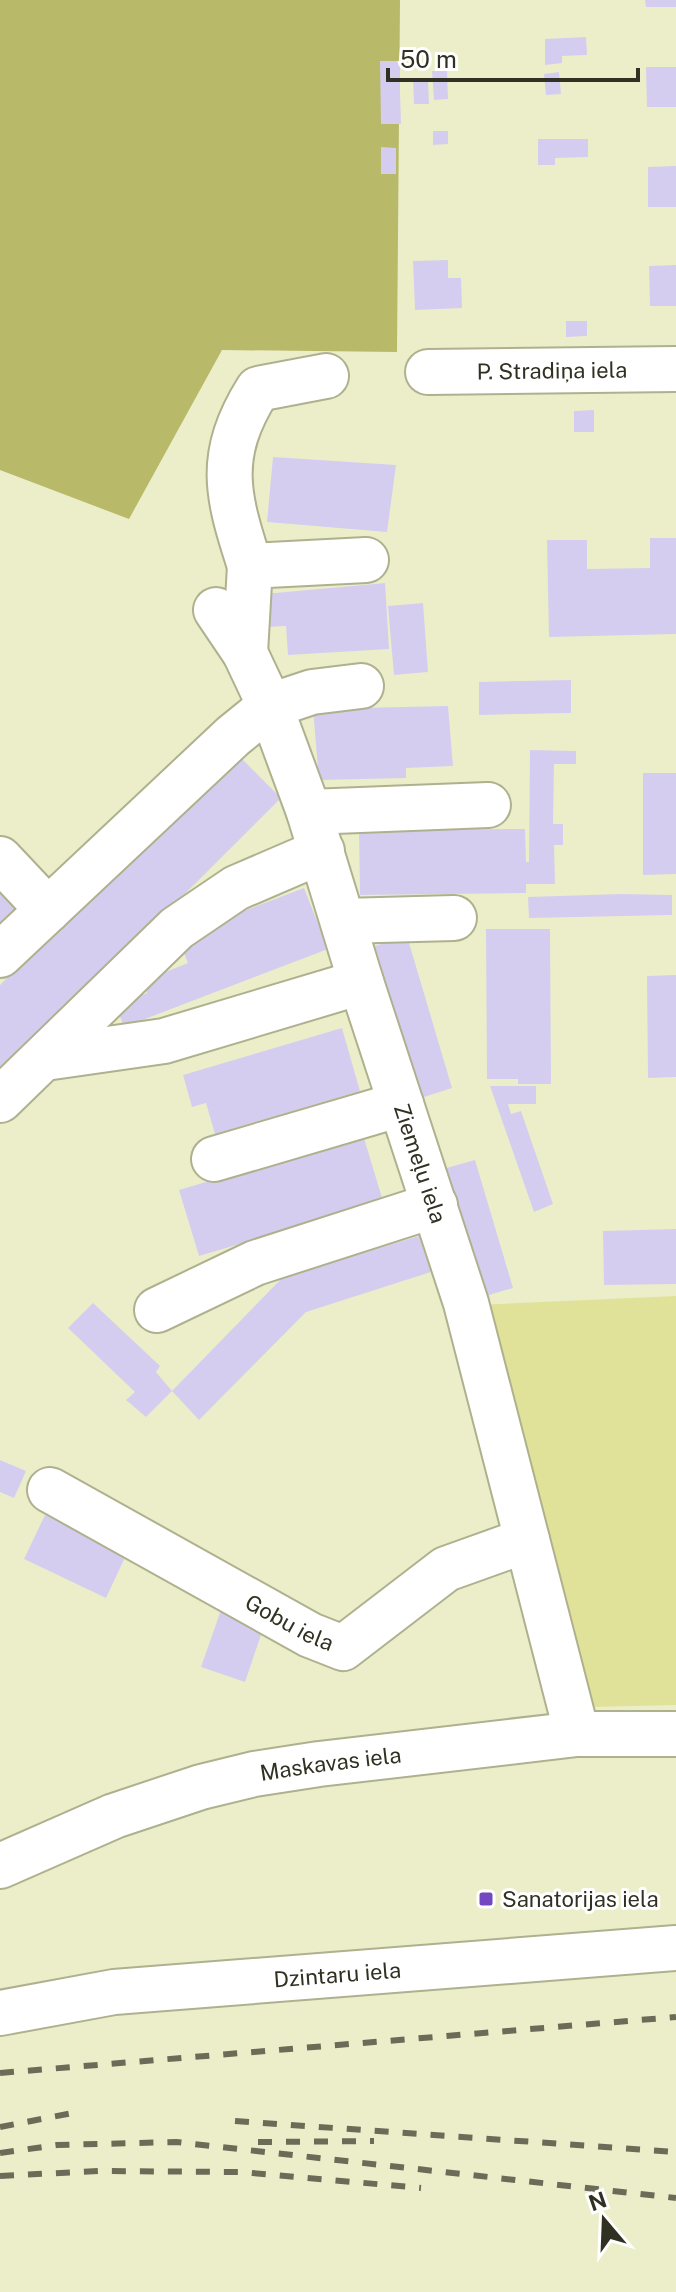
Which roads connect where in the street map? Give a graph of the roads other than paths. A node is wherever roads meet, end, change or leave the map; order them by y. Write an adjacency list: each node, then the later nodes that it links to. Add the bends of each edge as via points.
1 (676, 369): 2 (street, P. Stradiņa iela)
2 (428, 372)
3 (326, 376): 5 (street, via 258,389 242,414 230,453 231,508)
4 (366, 560): 5 (street)
5 (250, 566): 7 (street)
6 (216, 610): 7 (street, Ziemeļu iela)
7 (245, 653): 9 (street, Ziemeļu iela)
8 (361, 686): 9 (street, via 312,692)
9 (270, 706): 11 (street, Ziemeļu iela); 13 (street)
10 (488, 805): 11 (street)
11 (316, 832): 15 (street, Ziemeļu iela); 18 (street, via 177,928)
12 (0, 859): 13 (street)
13 (48, 910): 16 (street)
14 (454, 918): 15 (street)
15 (343, 921): 17 (street, Ziemeļu iela)
16 (0, 955)
17 (361, 982): 18 (street, via 164,1041); 20 (street, Ziemeļu iela)
18 (45, 1058): 19 (street)
19 (0, 1100)
20 (401, 1104): 21 (street); 22 (street, Ziemeļu iela)
21 (214, 1159)
22 (435, 1205): 23 (street, via 255,1263); 25 (street, Ziemeļu iela)
23 (157, 1310)
24 (50, 1490): 25 (street, Gobu iela, via 310,1635 343,1648 446,1569)
25 (527, 1540): 26 (street, Ziemeļu iela)
26 (577, 1734): 27 (street, Maskavas iela); 28 (street, Maskavas iela, via 254,1774 114,1816)
27 (676, 1734)
28 (18, 1857)
29 (676, 1948): 30 (street, Dzintaru iela, via 114,1992)
30 (0, 2013)

